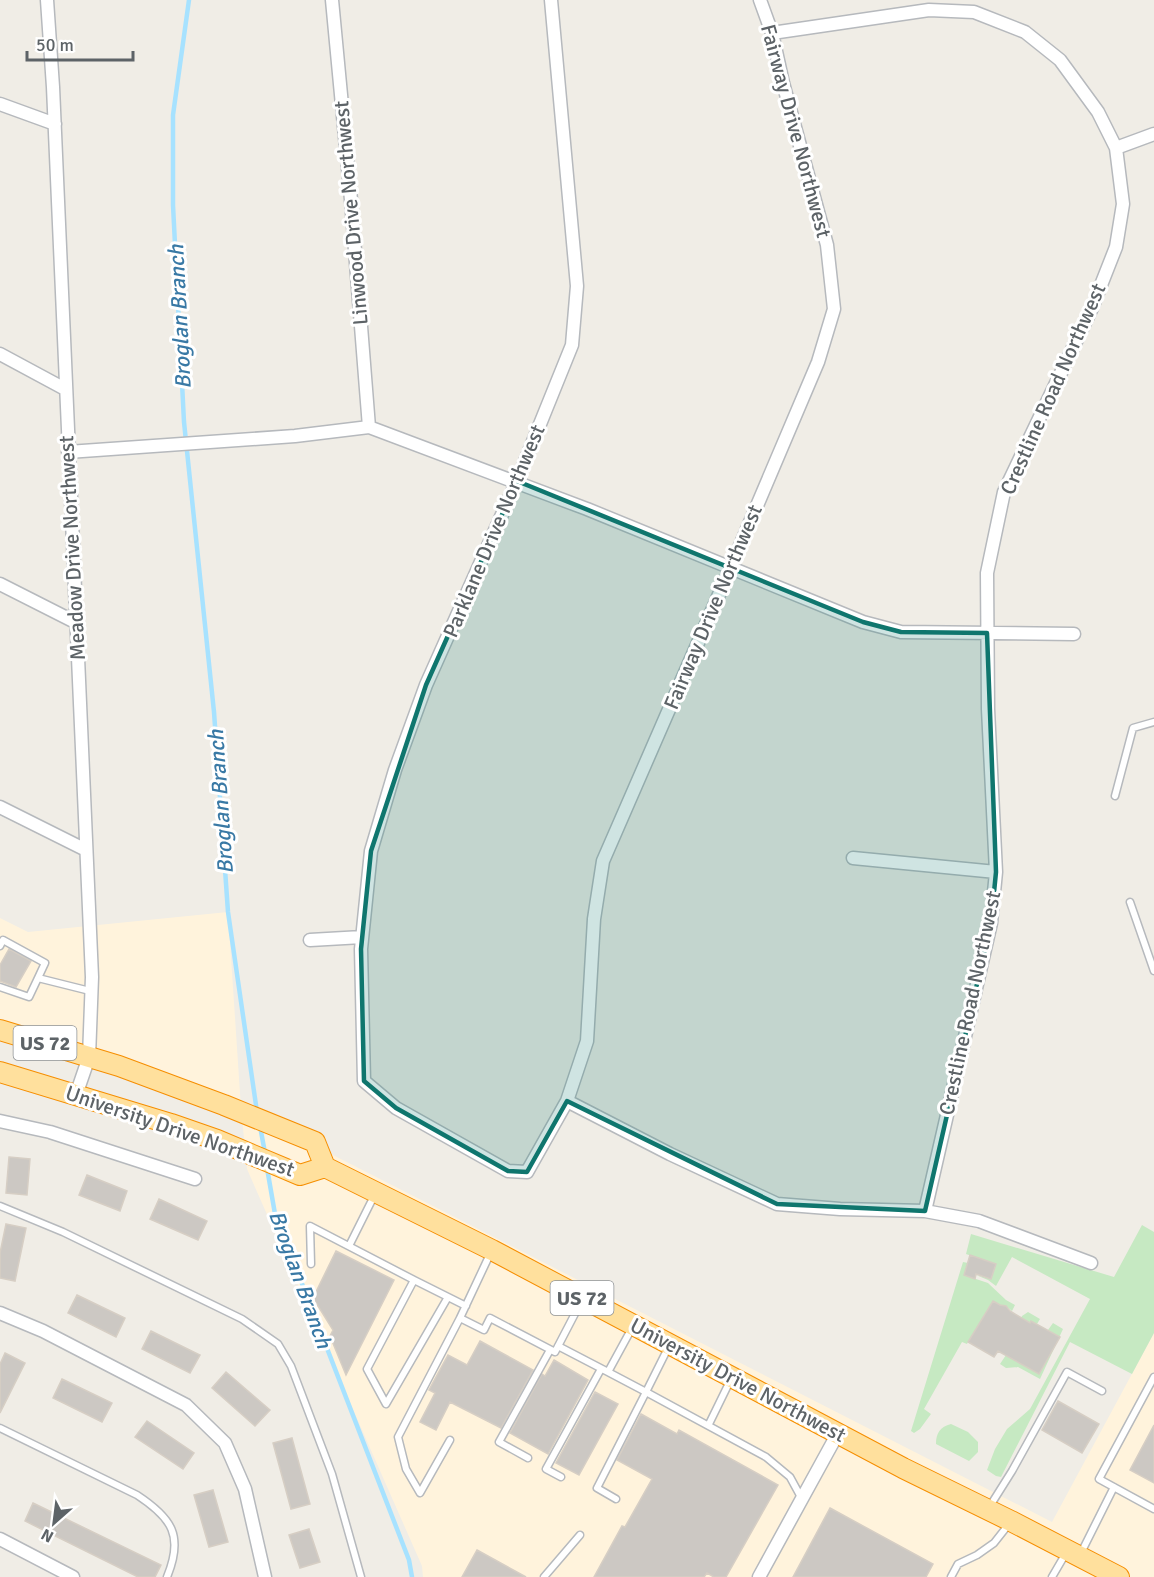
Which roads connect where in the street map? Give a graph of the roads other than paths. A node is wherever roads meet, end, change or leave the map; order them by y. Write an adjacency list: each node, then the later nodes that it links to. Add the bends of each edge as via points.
1 (47, 0): 7 (street, Meadow Drive Northwest)
2 (332, 0): 12 (street, Linwood Drive Northwest)
3 (551, 0): 14 (street, Parklane Drive Northwest, via 577,286 572,345)
4 (760, 0): 5 (street, Fairway Drive Northwest)
5 (772, 33): 9 (street, Crestline Road Northwest, via 929,10 974,12 1025,32 1060,60 1098,111); 15 (street, Fairway Drive Northwest, via 827,245 834,309 818,362)
6 (0, 104): 7 (street)
7 (55, 124): 11 (street, Meadow Drive Northwest)
8 (1154, 134): 9 (street)
9 (1116, 148): 18 (street, Crestline Road Northwest, via 1123,204 1116,247 1092,308 1004,492 987,573)
10 (0, 354): 11 (street)
11 (65, 389): 13 (street, Meadow Drive Northwest)
12 (369, 427): 13 (street); 14 (street)
13 (68, 452): 17 (street, Meadow Drive Northwest)
14 (517, 482): 15 (street); 27 (street, Parklane Drive Northwest, via 426,685 395,770 371,851)
15 (731, 567): 18 (street, via 863,622 901,632); 38 (street, Fairway Drive Northwest, via 603,861 594,919 587,1041)
16 (0, 584): 17 (street)
17 (75, 622): 23 (street, Meadow Drive Northwest)
18 (987, 633): 19 (street); 25 (street, Crestline Road Northwest)
19 (1074, 634)
20 (1154, 722): 21 (lane, via 1133,728)
21 (1115, 796)
22 (0, 807): 23 (street)
23 (86, 850): 33 (street, Meadow Drive Northwest)
24 (853, 858): 25 (street)
25 (996, 872): 45 (street, Crestline Road Northwest, via 991,922)
26 (1130, 902): 30 (lane)
27 (362, 937): 28 (street); 40 (street, Parklane Drive Northwest, via 364,1081 396,1108)
28 (310, 940)
29 (0, 946): 31 (lane, via 3,940 45,963)
30 (1154, 971)
31 (38, 978): 32 (lane, via 29,997); 33 (lane)
32 (0, 987)
33 (90, 991): 35 (street, Meadow Drive Northwest)
34 (0, 1030): 35 (highway, University Drive Northwest / US 72)
35 (89, 1057): 37 (street, Meadow Drive Northwest); 41 (highway, University Drive Northwest / US 72, via 315,1142)
36 (0, 1072): 37 (highway, University Drive Northwest / US 72)
37 (76, 1095): 41 (highway, University Drive Northwest / US 72, via 217,1140 300,1175)
38 (567, 1101): 40 (street, Fairway Drive Northwest, via 527,1172 508,1171); 45 (street, via 777,1204)
39 (0, 1121): 42 (street, via 50,1132)
40 (492, 1162)
41 (325, 1167): 43 (highway, University Drive Northwest / US 72)
42 (195, 1179)
43 (376, 1192): 46 (lane); 47 (highway, University Drive Northwest / US 72)
44 (0, 1206): 83 (lane, via 63,1232 242,1319 278,1344 291,1366 332,1474)
45 (925, 1211): 48 (street, via 979,1221)
46 (349, 1246): 49 (lane, via 310,1226); 50 (lane)
47 (492, 1250): 52 (highway, University Drive Northwest / US 72); 53 (lane)
48 (1091, 1263)
49 (311, 1264)
50 (414, 1280): 51 (lane); 51 (lane, via 367,1369 386,1404)
51 (448, 1297): 53 (lane)
52 (583, 1298): 56 (highway, University Drive Northwest / US 72); 58 (lane)
53 (466, 1306): 55 (lane)
54 (0, 1313): 82 (street, via 186,1405 225,1443 245,1489)
55 (460, 1318): 59 (lane, via 483,1330 490,1318); 68 (lane, via 398,1437 406,1469 420,1493)
56 (633, 1325): 57 (highway, University Drive Northwest / US 72); 60 (lane)
57 (670, 1345): 61 (highway, University Drive Northwest / US 72); 64 (lane)
58 (558, 1346): 59 (lane, via 555,1352); 60 (lane)
59 (550, 1350): 69 (lane, via 499,1442)
60 (604, 1371): 64 (lane); 70 (lane, via 546,1469)
61 (731, 1377): 65 (lane); 67 (highway, University Drive Northwest / US 72)
62 (1154, 1377): 71 (lane, via 1099,1479)
63 (1102, 1390): 74 (lane, via 1067,1372)
64 (646, 1392): 65 (lane); 72 (lane, via 597,1488)
65 (709, 1424): 73 (lane, via 766,1457 790,1477)
66 (0, 1428): 81 (lane, via 156,1508 166,1518 174,1536 176,1550)
67 (838, 1433): 73 (street); 74 (highway, University Drive Northwest / US 72)
68 (450, 1440)
69 (528, 1458)
70 (561, 1477)
71 (1114, 1487): 75 (lane); 79 (lane)
72 (616, 1499)
73 (802, 1499): 85 (street)
74 (988, 1509): 76 (highway, University Drive Northwest / US 72)
75 (1154, 1509)
76 (1011, 1521): 79 (highway, University Drive Northwest / US 72); 86 (lane, via 994,1543 958,1564)
77 (580, 1535): 84 (lane)
78 (0, 1539): 80 (street)
79 (1084, 1560): 87 (lane); 88 (highway, University Drive Northwest / US 72)
80 (73, 1577)
81 (167, 1577)
82 (265, 1577)
83 (361, 1577)
84 (544, 1577)
85 (759, 1577)
86 (951, 1577)
87 (1052, 1577)
88 (1119, 1577)

